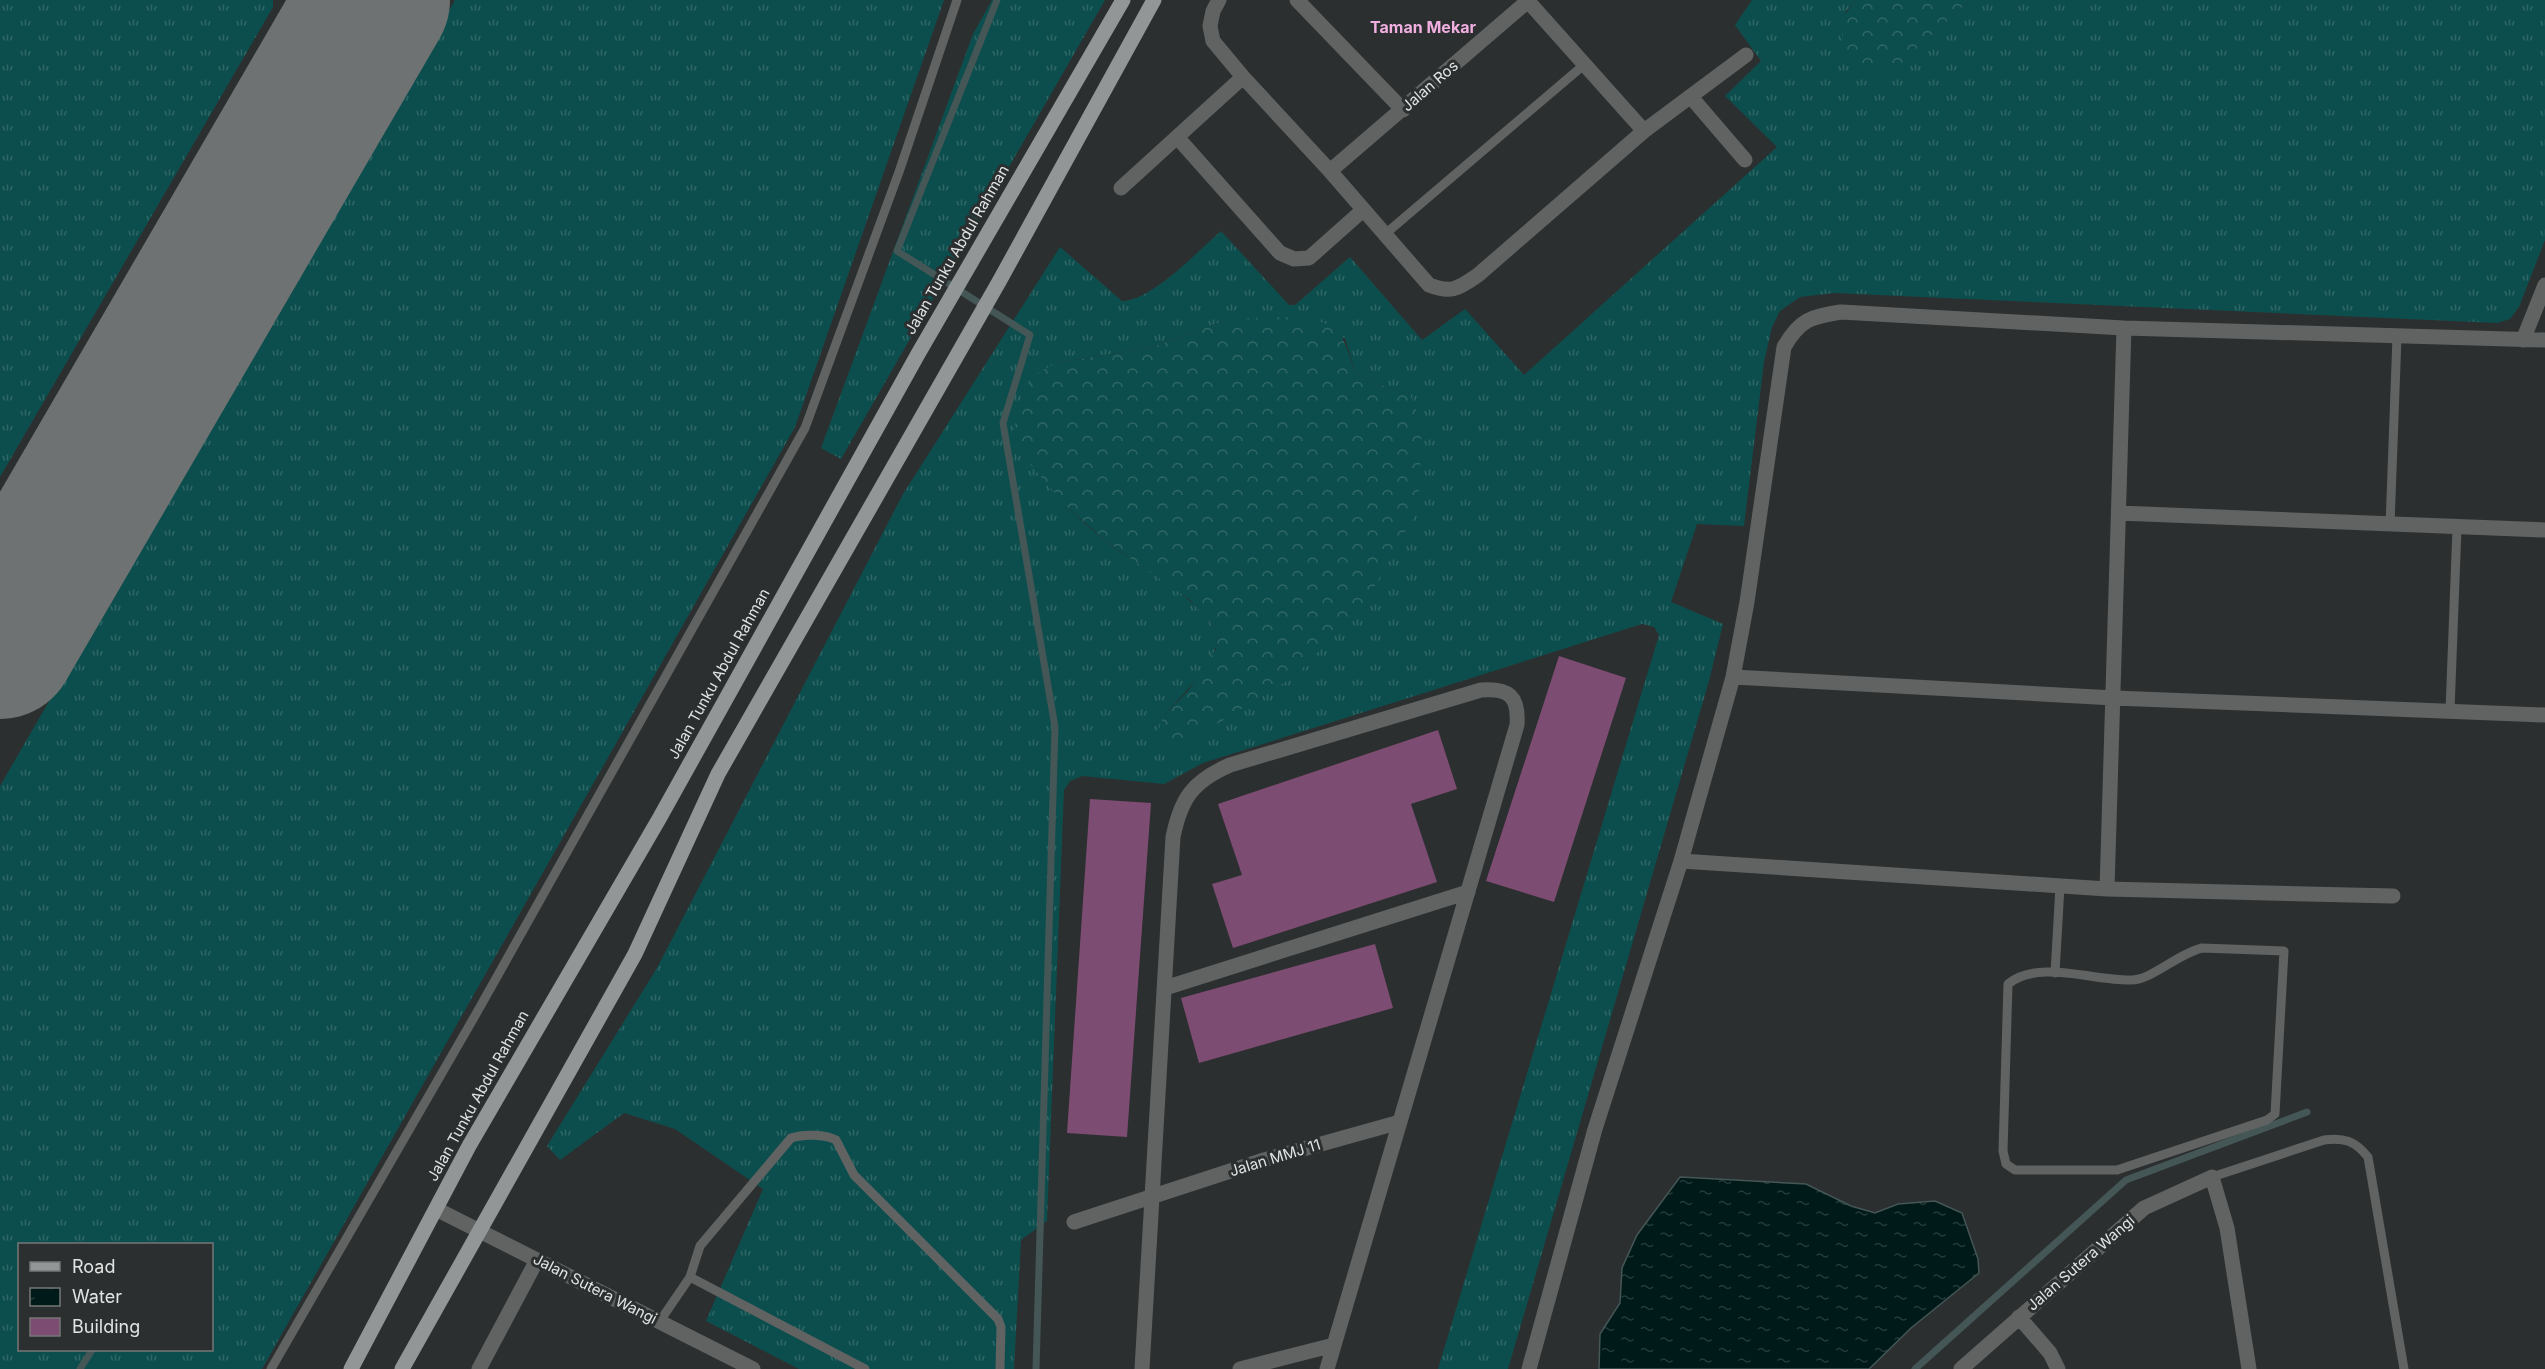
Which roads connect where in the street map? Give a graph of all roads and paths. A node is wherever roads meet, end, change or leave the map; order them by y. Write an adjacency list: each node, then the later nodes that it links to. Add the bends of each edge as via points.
1 (957, 0): 50 (lane, via 805,428)
2 (1123, 0): 42 (main road, Jalan Tunku Abdul Rahman, via 918,354)
3 (1154, 0): 44 (main road, via 1000,280 717,774 635,954)
4 (1219, 0): 9 (street, via 1210,26 1214,41)
5 (1297, 0): 11 (street)
6 (1528, 0): 8 (street); 11 (street, Jalan Ros)
7 (1746, 55): 10 (street)
8 (1585, 64): 12 (street); 18 (lane)
9 (1243, 77): 13 (street); 15 (street)
10 (1691, 98): 12 (street); 14 (street)
11 (1403, 110): 15 (street, Jalan Ros)
12 (1644, 131): 18 (street, via 1459,288 1443,290 1429,285)
13 (1177, 137): 16 (street); 17 (street, via 1280,253 1294,259 1309,258)
14 (1745, 160)
15 (1330, 171): 17 (street)
16 (1121, 188)
17 (1363, 210): 18 (street)
18 (1384, 235)
19 (2545, 285): 22 (street)
20 (2124, 328): 21 (street); 24 (street); 28 (street, via 1841,312 1812,317 1794,329 1784,347)
21 (2397, 337): 22 (street); 25 (lane)
22 (2523, 340): 23 (street)
23 (2545, 340)
24 (2119, 513): 25 (street); 29 (street)
25 (2390, 525): 26 (street)
26 (2457, 528): 27 (street); 30 (lane)
27 (2545, 530)
28 (1733, 677): 29 (street); 32 (street)
29 (2114, 698): 30 (street); 34 (street)
30 (2450, 710): 31 (street)
31 (2545, 715)
32 (1681, 861): 33 (street); 60 (street, via 1596,1129)
33 (2060, 886): 34 (street); 37 (lane)
34 (2108, 889): 36 (street)
35 (1468, 892): 38 (street); 38 (street, via 1517,725 1518,708 1512,696 1497,689 1481,690 1230,765 1211,773 1191,789 1178,812 1173,837); 39 (street)
36 (2393, 896)
37 (2055, 973): 37 (lane, via 2017,976 2008,984 2002,1151 2006,1164 2015,1170 2117,1170 2275,1114 2285,954 2282,950 2202,948 2135,980)
38 (1164, 988): 41 (street)
39 (1400, 1122): 41 (street, Jalan MMJ 11, via 1264,1160); 49 (street)
40 (2212, 1177): 47 (street, Jalan Sutera Wangi, via 2144,1208); 63 (street, via 2227,1228); 64 (lane, via 2324,1140 2340,1138 2359,1147 2368,1157)
41 (1151, 1198): 43 (street, Jalan MMJ 11); 57 (street)
42 (436, 1209): 44 (street, Jalan Sutera Wangi); 51 (main road, Jalan Tunku Abdul Rahman)
43 (1074, 1222)
44 (479, 1230): 45 (street, Jalan Sutera Wangi); 52 (main road)
45 (537, 1260): 48 (street, Jalan Sutera Wangi); 53 (street)
46 (690, 1276): 48 (lane); 55 (lane); 56 (lane, via 700,1246 791,1138 831,1137 854,1175 998,1319)
47 (2019, 1317): 61 (street, Jalan Sutera Wangi); 62 (street, via 2050,1353)
48 (660, 1322): 54 (street, Jalan Sutera Wangi)
49 (1334, 1345): 58 (street); 59 (street)
50 (271, 1369)
51 (351, 1369)
52 (402, 1369)
53 (479, 1369)
54 (752, 1369)
55 (864, 1369)
56 (1000, 1369)
57 (1142, 1369)
58 (1240, 1369)
59 (1327, 1369)
60 (1529, 1369)
61 (1961, 1369)
62 (2058, 1369)
63 (2249, 1369)
64 (2404, 1369)

